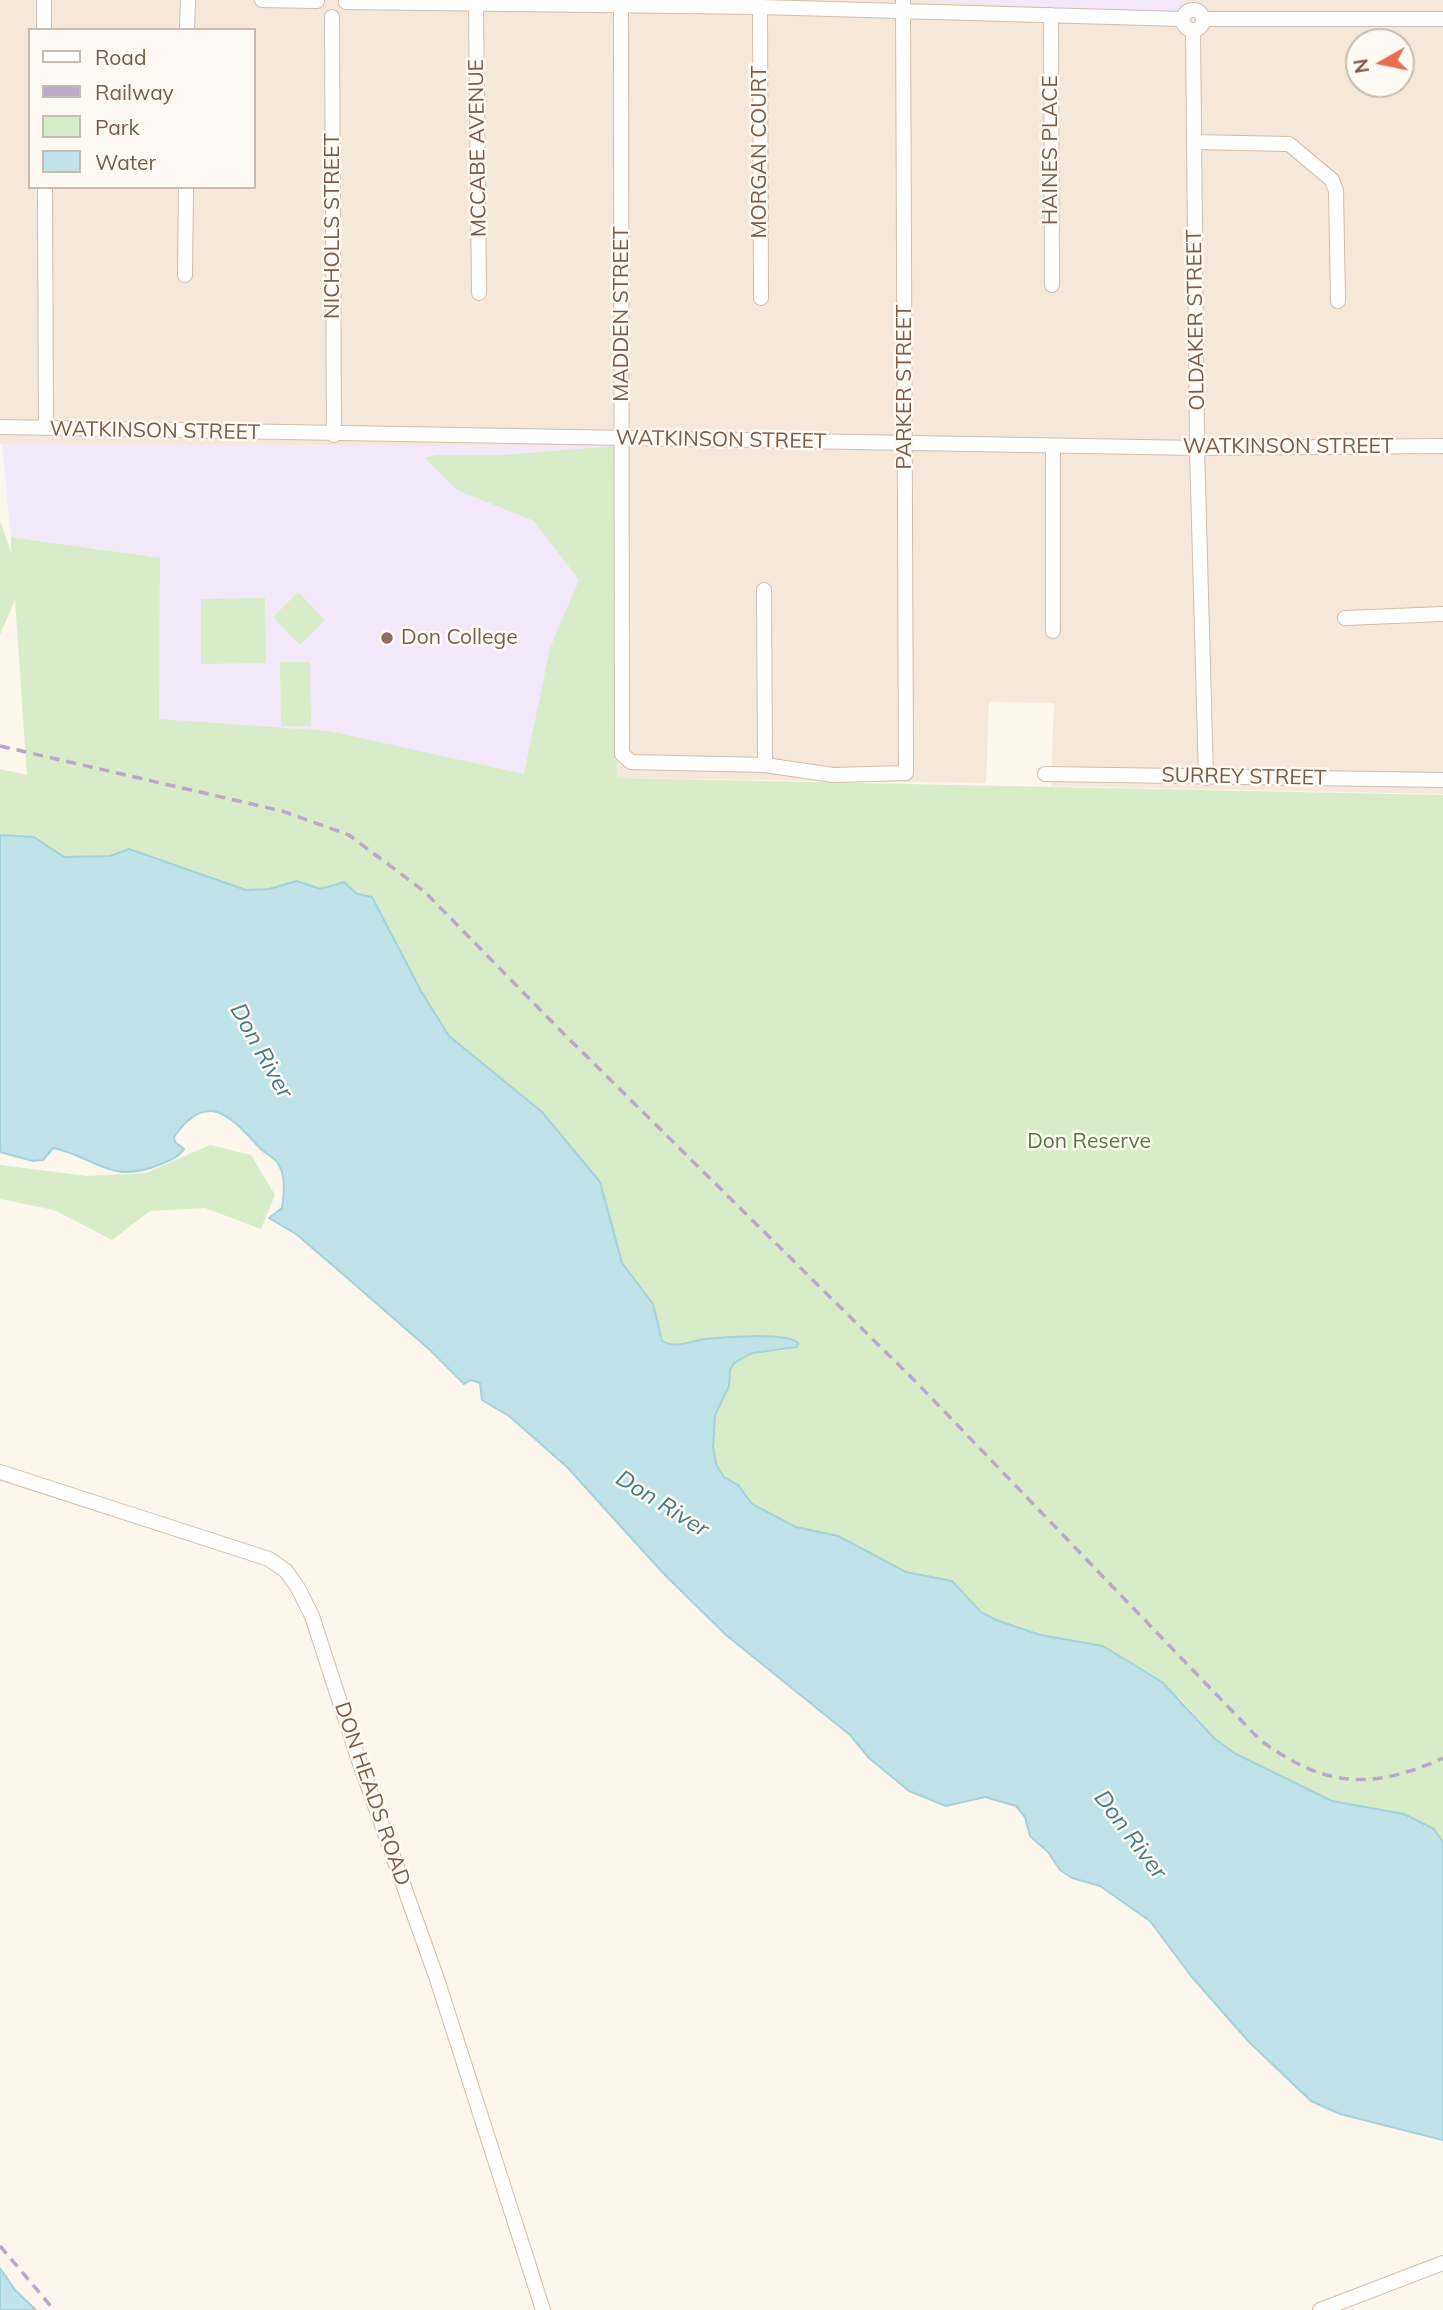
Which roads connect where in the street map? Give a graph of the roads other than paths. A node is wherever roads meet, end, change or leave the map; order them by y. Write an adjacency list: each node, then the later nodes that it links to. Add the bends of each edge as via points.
1 (44, 0): 14 (street)
2 (188, 0): 15 (street)
3 (262, 0): 4 (street)
4 (317, 1): 12 (street, via 323,13)
5 (346, 1): 7 (street); 12 (street, via 342,12)
6 (621, 3): 7 (street); 9 (street); 27 (street, MADDEN STREET)
7 (476, 4): 21 (street, MCCABE AVENUE)
8 (903, 5): 9 (street); 11 (street); 28 (street, PARKER STREET)
9 (760, 7): 22 (street, MORGAN COURT)
10 (1192, 12): 11 (street); 13 (street); 16 (street, OLDAKER STREET, via 1200,28 1193,30)
11 (1051, 15): 20 (street, HAINES PLACE)
12 (332, 17): 26 (street, NICHOLLS STREET)
13 (1443, 19)
14 (44, 28)
15 (187, 28)
16 (1194, 142): 23 (street, via 1289,144 1332,180); 31 (street, OLDAKER STREET)
17 (45, 189): 25 (street)
18 (186, 189): 19 (street)
19 (185, 275)
20 (1052, 285)
21 (479, 293)
22 (761, 298)
23 (1338, 301)
24 (0, 427): 25 (street, WATKINSON STREET)
25 (46, 428): 26 (street, WATKINSON STREET)
26 (334, 435): 27 (street, WATKINSON STREET)
27 (622, 439): 28 (street, WATKINSON STREET); 36 (street, MADDEN STREET, via 622,754 631,762)
28 (905, 441): 29 (street, WATKINSON STREET); 36 (street, PARKER STREET, via 906,773 833,775)
29 (1053, 446): 31 (street, WATKINSON STREET); 35 (street)
30 (1443, 446): 31 (street, WATKINSON STREET)
31 (1197, 448): 38 (street, OLDAKER STREET)
32 (764, 590): 36 (street)
33 (1443, 614): 34 (street)
34 (1345, 618)
35 (1053, 631)
36 (765, 765)
37 (1045, 774): 38 (street, SURREY STREET)
38 (1206, 778): 39 (street, SURREY STREET)
39 (1443, 780)
40 (0, 1472): 42 (street, DON HEADS ROAD, via 269,1559 286,1571 298,1588 312,1616 437,1979)
41 (1443, 2263): 43 (street)
42 (543, 2310)
43 (1320, 2310)

